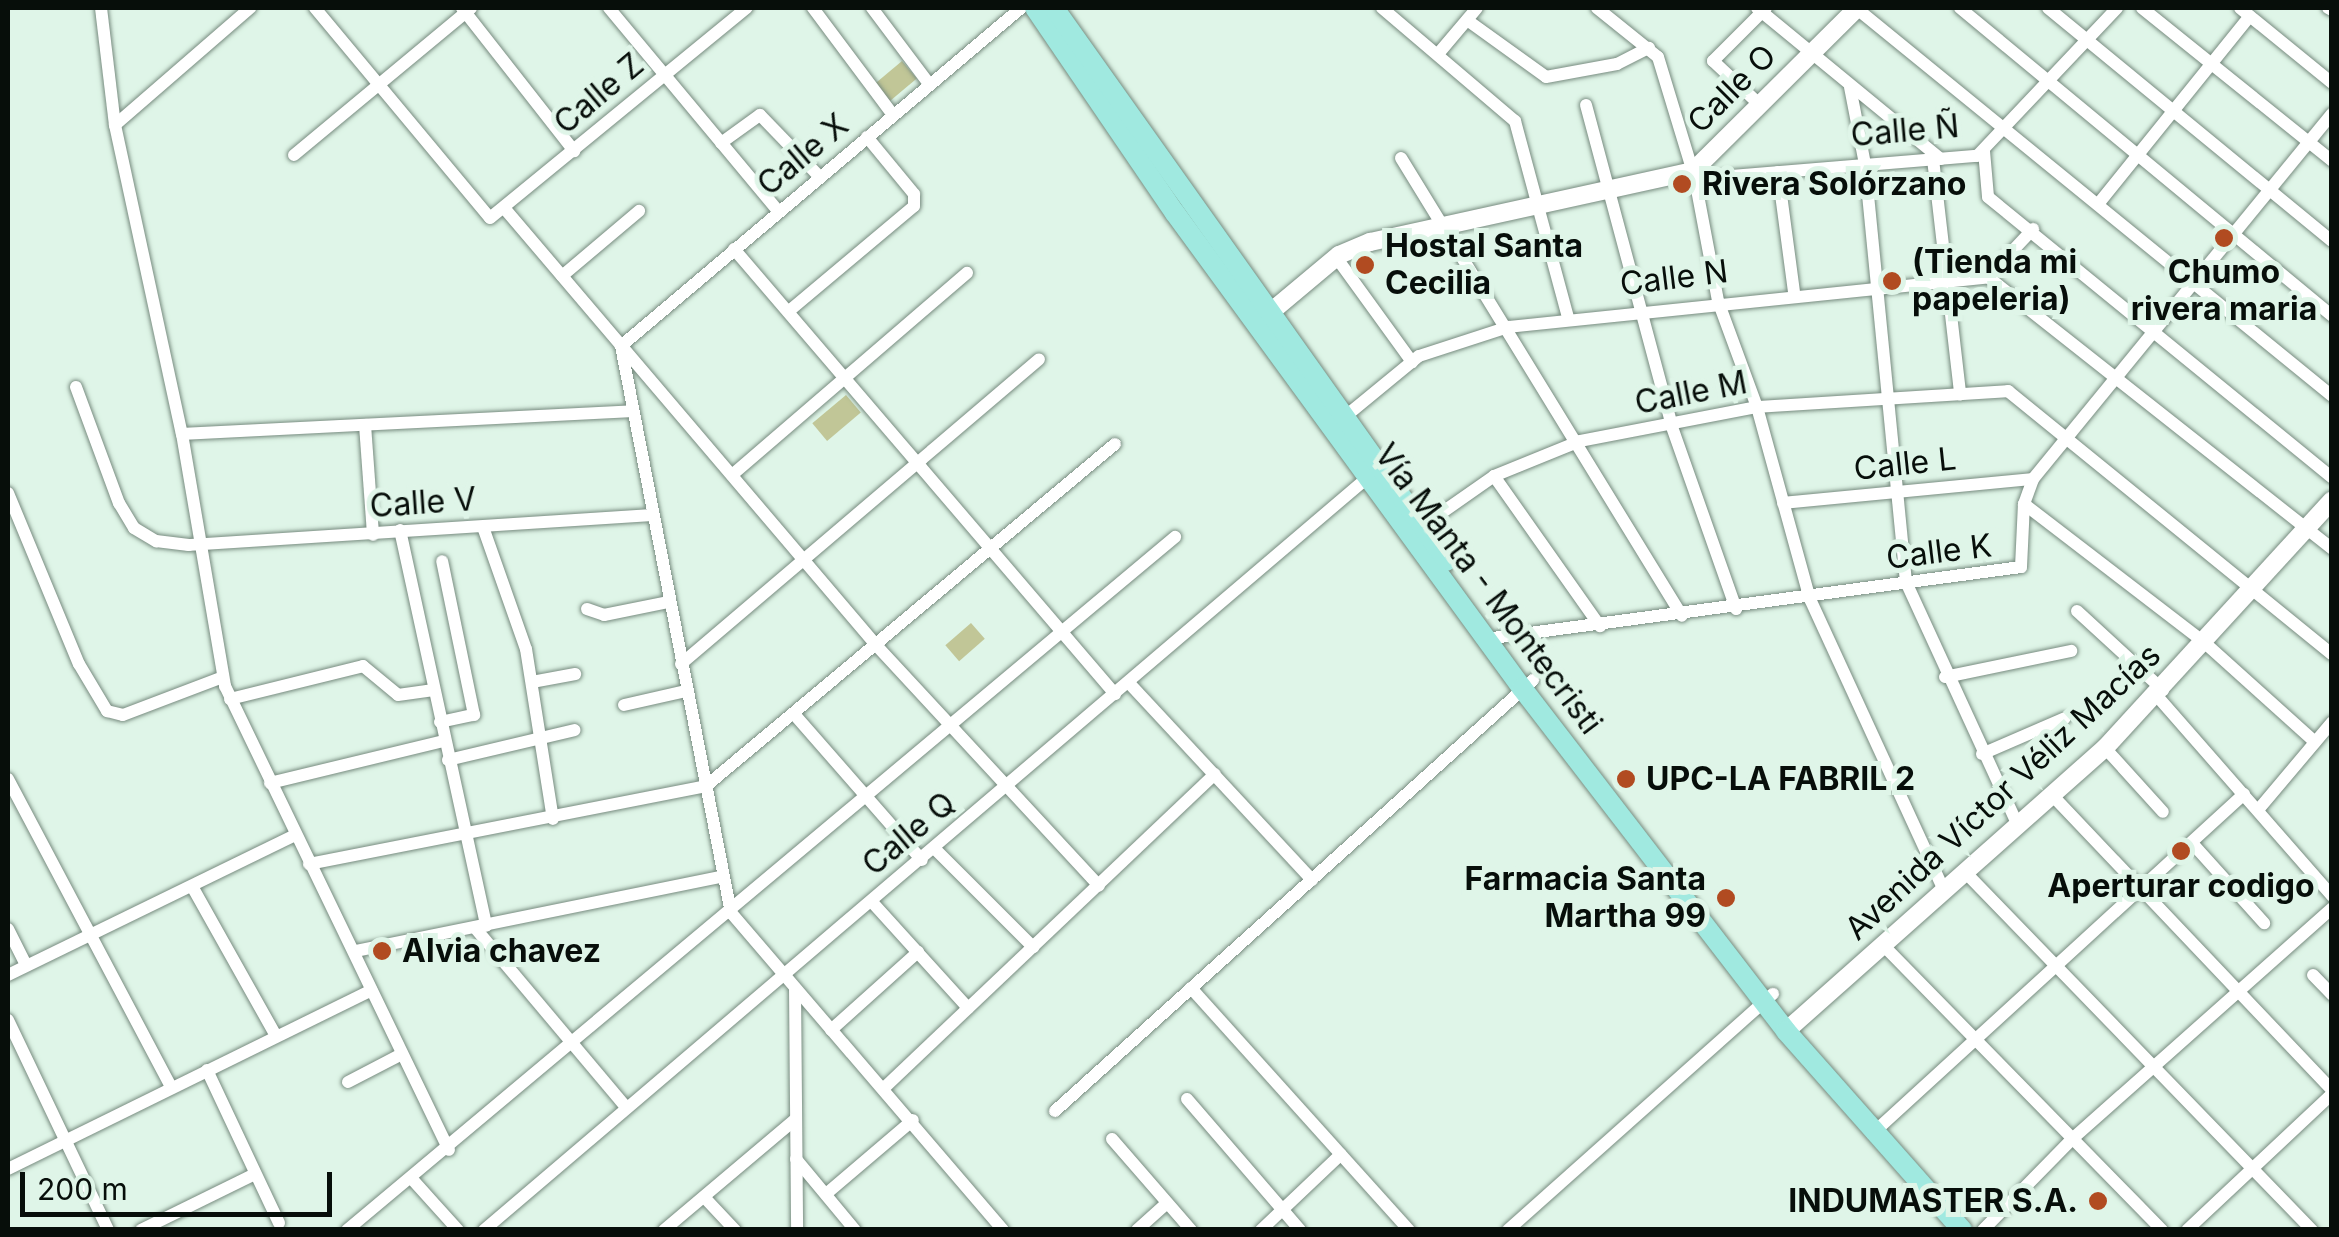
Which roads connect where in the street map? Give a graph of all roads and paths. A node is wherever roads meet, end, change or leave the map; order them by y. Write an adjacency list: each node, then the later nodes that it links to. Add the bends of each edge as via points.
1 (101, 8): 39 (street)
2 (250, 8): 39 (street)
3 (315, 8): 32 (street)
4 (609, 8): 28 (street)
5 (747, 8): 28 (street, Calle Z)
6 (813, 8): 37 (street)
7 (872, 8): 30 (street)
8 (1021, 8): 30 (street, Calle X)
9 (1034, 8): 80 (main road, Vía Manta - Montecristi)
10 (1382, 8): 26 (street)
11 (1477, 8): 22 (street)
12 (1598, 8): 24 (street)
13 (1856, 8): 25 (street, Calle O); 40 (street)
14 (1960, 8): 31 (street)
15 (2048, 8): 23 (street)
16 (2118, 8): 23 (street, Calle Ñ)
17 (2142, 8): 27 (street)
18 (466, 9): 32 (street); 45 (street)
19 (1762, 9): 25 (street); 34 (street, via 1713,60)
20 (1064, 12): 80 (main road, Vía Manta - Montecristi)
21 (2245, 12): 27 (street); 29 (street)
22 (1467, 20): 24 (street, via 1546,77 1616,64); 26 (street)
23 (2088, 40): 31 (street, Calle Ñ); 36 (street)
24 (1649, 48): 53 (street, via 1658,57)
25 (1812, 52): 33 (street); 34 (street, Calle O)
26 (1438, 54): 57 (street, via 1515,121)
27 (2212, 64): 36 (street); 43 (street)
28 (664, 75): 42 (street); 45 (street, Calle Z)
29 (2332, 83)
30 (928, 84): 37 (street, Calle X)
31 (2045, 84): 40 (street, Calle Ñ); 49 (street)
32 (377, 86): 46 (street); 59 (street, Calle Z, via 484,215)
33 (1850, 87): 48 (street); 51 (street)
34 (1759, 104): 53 (street, Calle O)
35 (1586, 105): 56 (street)
36 (2174, 111): 49 (street); 55 (street)
37 (892, 114): 41 (street, Calle X)
38 (2332, 114): 43 (street, Calle K)
39 (115, 125): 97 (street)
40 (2004, 130): 44 (street, Calle Ñ); 58 (street)
41 (867, 137): 54 (street, Calle X); 76 (street, via 914,194 914,206)
42 (722, 143): 54 (street, via 760,115); 61 (street)
43 (2309, 143): 50 (street); 55 (street, Calle K)
44 (1984, 150): 48 (street, Calle Ñ); 63 (street, via 1988,197)
45 (574, 152): 59 (street, Calle Z)
46 (294, 155)
47 (1401, 158): 62 (street)
48 (1937, 159): 51 (street, Calle Ñ); 71 (street)
49 (2136, 159): 58 (street); 64 (street)
50 (2332, 161)
51 (1865, 164): 52 (street, Calle Ñ); 73 (street)
52 (1778, 172): 53 (street, Calle Ñ); 74 (street)
53 (1694, 175): 56 (street, Calle Ñ); 75 (street)
54 (820, 176): 61 (street, Calle X)
55 (2268, 192): 64 (street, Calle K); 65 (street)
56 (1610, 193): 57 (street, Calle Ñ); 77 (street)
57 (1542, 204): 62 (street, Calle Ñ); 79 (street)
58 (2098, 204): 72 (street)
59 (505, 208): 69 (street)
60 (638, 211): 69 (street)
61 (778, 211): 66 (street, Calle X)
62 (1442, 221): 67 (street, Calle Ñ); 81 (street)
63 (2033, 228): 70 (street); 82 (street)
64 (2234, 238): 72 (street, Calle K); 78 (street)
65 (2332, 240)
66 (734, 249): 76 (street); 83 (street, Calle X)
67 (1336, 257): 80 (street, Calle Ñ); 85 (street)
68 (968, 273): 86 (street)
69 (562, 276): 83 (street)
70 (1988, 277): 71 (street, Calle N); 87 (street)
71 (1943, 279): 73 (street, Calle N); 89 (street)
72 (2194, 283): 82 (street, Calle K); 90 (street)
73 (1876, 286): 74 (street, Calle N); 91 (street)
74 (1794, 292): 75 (street, Calle N)
75 (1718, 301): 77 (street, Calle N); 92 (street)
76 (788, 311): 86 (street)
77 (1640, 311): 79 (street, Calle N); 96 (street)
78 (2332, 316)
79 (1568, 318): 81 (street, Calle N)
80 (1261, 320): 95 (main road, Vía Manta - Montecristi)
81 (1508, 327): 85 (street, Calle N); 99 (street)
82 (2154, 330): 87 (street, Calle K); 105 (street)
83 (622, 346): 93 (street); 103 (street)
84 (1039, 360): 101 (street)
85 (1412, 362): 95 (street, Calle N)
86 (845, 376): 101 (street); 103 (street)
87 (2115, 378): 98 (street, Calle K); 114 (street)
88 (76, 387): 119 (street, Calle V, via 108,480 134,528 156,541)
89 (1960, 394): 91 (street, Calle M); 98 (street, Calle M, via 2008,392)
90 (2332, 396)
91 (1888, 398): 92 (street, Calle M); 108 (street)
92 (1757, 407): 96 (street, Calle M); 110 (street)
93 (632, 412): 94 (street); 112 (street)
94 (364, 424): 97 (street); 117 (street)
95 (1336, 424): 102 (main road, Vía Manta - Montecristi)
96 (1672, 427): 99 (street, Calle M); 129 (street)
97 (182, 434): 119 (street)
98 (2064, 437): 106 (street, Calle K); 125 (street)
99 (1580, 441): 104 (street, Calle M); 131 (street)
100 (1116, 444): 120 (street)
101 (919, 458): 120 (street); 122 (street)
102 (1374, 473): 116 (main road, Vía Manta - Montecristi); 144 (street, Calle Q)
103 (732, 475): 122 (street)
104 (1494, 476): 116 (street, Calle M); 132 (street)
105 (2332, 478)
106 (2033, 479): 108 (street, Calle L); 111 (street, Calle K)
107 (8, 493): 142 (street, via 79,664 106,711 128,714)
108 (1896, 493): 110 (street, Calle L); 124 (street)
109 (2332, 500): 114 (street, Avenida Víctor Véliz Macías)
110 (1782, 503): 126 (street)
111 (2024, 504): 124 (street, Calle K, via 2021,567); 135 (street)
112 (650, 515): 113 (street, Calle V); 127 (street)
113 (483, 527): 115 (street, Calle V); 143 (street)
114 (2307, 528): 121 (street); 125 (street, Avenida Víctor Véliz Macías)
115 (400, 530): 117 (street, Calle V); 146 (street)
116 (1417, 530): 134 (main road, Vía Manta - Montecristi)
117 (374, 535): 119 (street, Calle V)
118 (1175, 537): 133 (street)
119 (200, 544): 142 (street)
120 (989, 548): 133 (street); 136 (street)
121 (2332, 549)
122 (804, 560): 136 (street); 139 (street)
123 (442, 561): 154 (street, via 474,715)
124 (1906, 582): 126 (street, Calle K); 141 (street)
125 (2254, 589): 135 (street, Avenida Víctor Véliz Macías); 138 (street)
126 (1810, 600): 129 (street, Calle K); 187 (street)
127 (668, 602): 128 (street, via 604,616); 139 (street)
128 (587, 608)
129 (1736, 609): 131 (street, Calle K)
130 (2077, 612): 148 (street)
131 (1682, 616): 132 (street, Calle K)
132 (1600, 626): 134 (street, Calle K)
133 (1064, 635): 149 (street); 156 (street)
134 (1493, 638): 145 (main road, Vía Manta - Montecristi)
135 (2206, 643): 148 (street, Avenida Víctor Véliz Macías); 160 (street)
136 (876, 645): 152 (street); 156 (street)
137 (2071, 651): 141 (street)
138 (2332, 654)
139 (681, 664): 147 (street)
140 (575, 674): 143 (street)
141 (1945, 676): 162 (street)
142 (223, 677): 150 (street)
143 (532, 682): 158 (street)
144 (1129, 683): 149 (street, Calle Q); 164 (street)
145 (1527, 684): 184 (street); 211 (main road, Vía Manta - Montecristi)
146 (434, 690): 150 (street, via 398,695 362,666); 154 (street)
147 (686, 691): 151 (street); 167 (street)
148 (2160, 693): 161 (street, Avenida Víctor Véliz Macías); 169 (street)
149 (1115, 694): 168 (street, Calle Q)
150 (230, 699): 166 (street)
151 (624, 705)
152 (794, 714): 167 (street); 171 (street)
153 (2066, 718): 162 (street)
154 (440, 722): 159 (street)
155 (2332, 722): 160 (street)
156 (954, 727): 168 (street); 171 (street)
157 (575, 730): 158 (street)
158 (542, 739): 163 (street); 174 (street)
159 (444, 741): 163 (street); 166 (street)
160 (2315, 742): 172 (street)
161 (2105, 748): 170 (street, Avenida Víctor Véliz Macías); 173 (street)
162 (1982, 754): 175 (street)
163 (448, 760): 177 (street)
164 (1215, 774): 184 (street); 185 (street)
165 (8, 779): 196 (street)
166 (270, 783): 176 (street)
167 (706, 786): 174 (street); 183 (street)
168 (1007, 786): 179 (street, Calle Q); 185 (street)
169 (2244, 794): 172 (street); 178 (street)
170 (2052, 795): 175 (street, Avenida Víctor Véliz Macías); 188 (street)
171 (868, 798): 180 (street); 192 (street)
172 (2258, 810): 189 (street)
173 (2163, 812)
174 (553, 819): 177 (street)
175 (2018, 825): 182 (street, Avenida Víctor Véliz Macías)
176 (295, 835): 181 (street); 186 (street)
177 (465, 838): 181 (street); 194 (street)
178 (2192, 842): 188 (street); 193 (street)
179 (935, 848): 180 (street, Calle Q); 198 (street)
180 (922, 860): 190 (street, Calle Q)
181 (310, 864): 199 (street)
182 (1965, 872): 187 (street, Avenida Víctor Véliz Macías); 201 (street)
183 (720, 877): 192 (street); 194 (street)
184 (1312, 880): 207 (street)
185 (1099, 886): 198 (street)
186 (194, 888): 196 (street); 216 (street)
187 (1944, 890): 197 (street, Avenida Víctor Véliz Macías)
188 (2139, 892): 201 (street); 209 (street)
189 (2332, 896)
190 (872, 902): 200 (street); 205 (street, Calle Q)
191 (2332, 908): 209 (street)
192 (731, 913): 205 (street); 218 (street)
193 (2264, 924)
194 (481, 927): 199 (street); 218 (street)
195 (8, 929): 202 (street)
196 (90, 934): 202 (street); 223 (street)
197 (1883, 944): 214 (street, Avenida Víctor Véliz Macías); 217 (street)
198 (1033, 947): 212 (street)
199 (356, 950): 208 (street)
200 (918, 952): 212 (street); 215 (street)
201 (2058, 962): 217 (street); 220 (street)
202 (26, 965): 203 (street)
203 (8, 975)
204 (2313, 975): 210 (street)
205 (785, 977): 206 (street); 227 (street, Calle Q)
206 (795, 988): 215 (street); 229 (street)
207 (1191, 988): 228 (street); 236 (street)
208 (371, 990): 216 (street); 219 (street)
209 (2239, 994): 220 (street); 225 (street)
210 (2332, 995)
211 (1768, 998): 214 (main road, Vía Manta - Montecristi); 247 (street)
212 (968, 1008): 224 (street)
213 (8, 1020): 232 (street)
214 (1791, 1026): 231 (main road, Vía Manta - Montecristi)
215 (831, 1030): 224 (street)
216 (276, 1036): 221 (street)
217 (1972, 1040): 231 (street); 234 (street)
218 (573, 1044): 227 (street); 235 (street)
219 (402, 1054): 222 (street); 235 (street)
220 (2156, 1064): 234 (street); 238 (street)
221 (207, 1070): 223 (street); 240 (street)
222 (348, 1082)
223 (171, 1086): 232 (street)
224 (884, 1088): 230 (street)
225 (2332, 1092): 238 (street)
226 (1187, 1099): 245 (street)
227 (626, 1107): 252 (street, Calle Q)
228 (1055, 1111)
229 (796, 1119): 237 (street); 243 (street)
230 (913, 1120): 242 (street); 257 (street)
231 (1877, 1130): 264 (main road, Vía Manta - Montecristi); 265 (main road, Vía Manta - Montecristi)
232 (67, 1139): 239 (street); 248 (street)
233 (1112, 1139): 244 (street)
234 (2071, 1140): 265 (street); 266 (street)
235 (449, 1150): 241 (street)
236 (1341, 1154): 245 (street); 262 (street)
237 (796, 1159): 242 (street); 255 (street)
238 (2252, 1168): 267 (street); 268 (street)
239 (8, 1170)
240 (256, 1174): 246 (street); 249 (street)
241 (412, 1179): 250 (street); 251 (street)
242 (826, 1194): 256 (street)
243 (704, 1197): 253 (street); 254 (street)
244 (1167, 1203): 258 (street); 259 (street)
245 (1282, 1210): 260 (street); 261 (street)
246 (279, 1223)
247 (1524, 1224): 263 (street)
248 (108, 1230)
249 (141, 1230)
250 (347, 1230)
251 (458, 1230)
252 (484, 1230)
253 (664, 1230)
254 (735, 1230)
255 (797, 1230)
256 (855, 1230)
257 (1003, 1230)
258 (1137, 1230)
259 (1191, 1230)
260 (1261, 1230)
261 (1300, 1230)
262 (1409, 1230)
263 (1508, 1230)
264 (1962, 1230)
265 (1982, 1230)
266 (2162, 1230)
267 (2187, 1230)
268 (2312, 1230)

